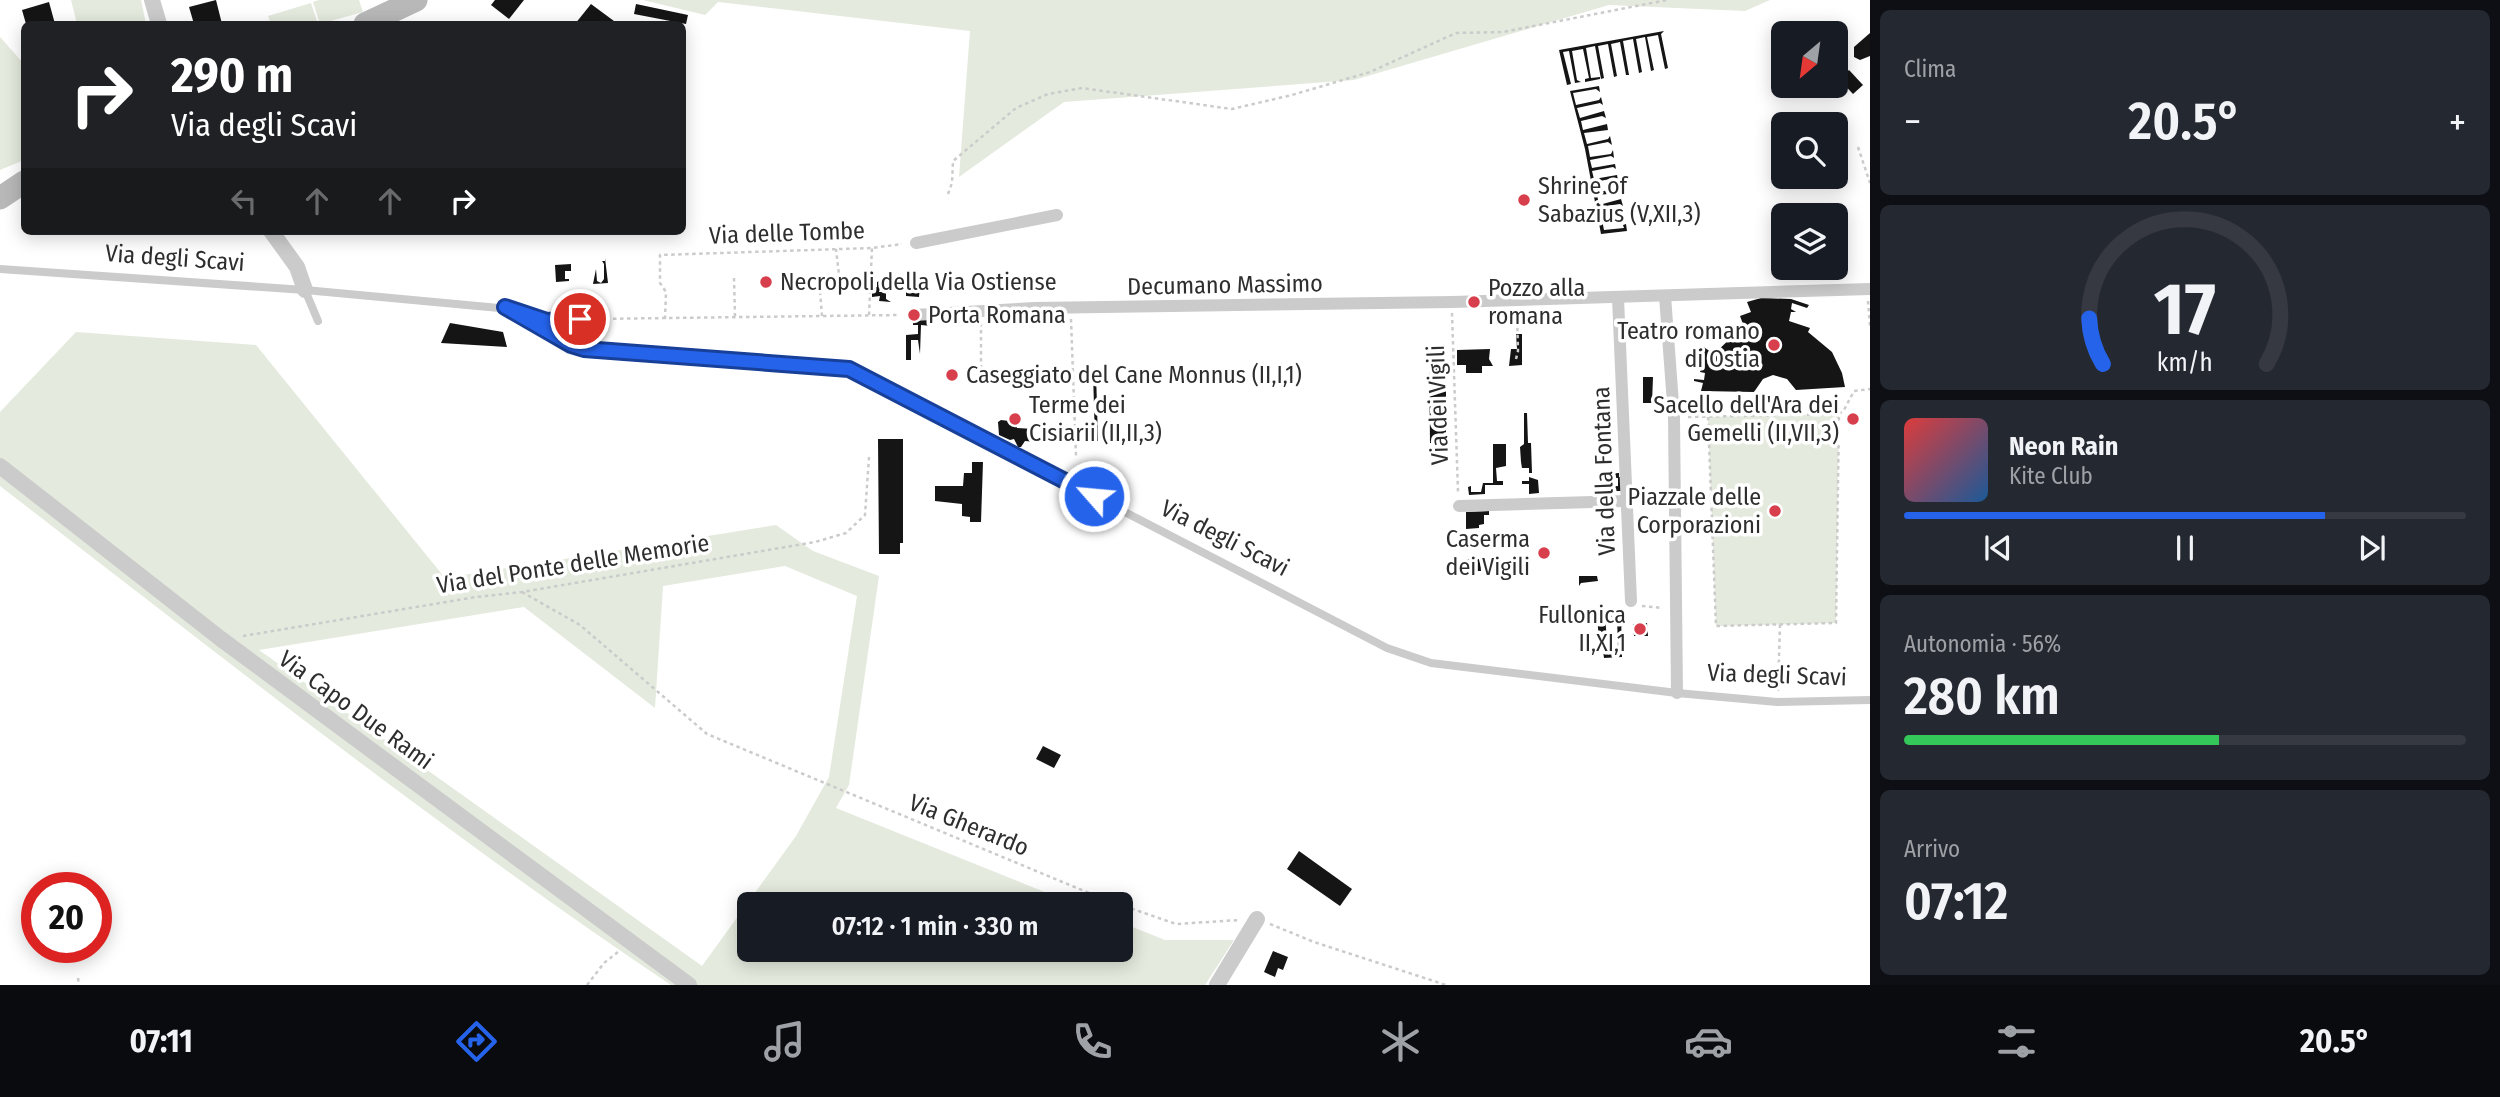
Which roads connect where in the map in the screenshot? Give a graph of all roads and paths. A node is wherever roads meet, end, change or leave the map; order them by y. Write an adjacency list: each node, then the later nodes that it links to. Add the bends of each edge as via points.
1 (152, 0): 4 (street)
2 (416, 0): 5 (main road)
3 (1667, 0): 9 (path, via 1503,32 1456,33 1370,72 1232,109 1082,88 1048,94 1016,108 953,161)
4 (158, 21)
5 (371, 21)
6 (1858, 147): 7 (path)
7 (1870, 183)
8 (21, 184): 10 (main road)
9 (948, 194)
10 (0, 198)
11 (1057, 215): 13 (street)
12 (274, 235): 18 (street, Via degli Scavi, via 297,267)
13 (916, 243): 14 (path, Via delle Tombe)
14 (872, 248): 15 (path, Via delle Tombe); 27 (path)
15 (836, 249): 29 (path, via 839,275 832,281 819,278); 32 (path, Via delle Tombe, via 660,255)
16 (0, 269): 18 (lane, Via degli Scavi)
17 (734, 278): 30 (path)
18 (305, 290): 24 (lane, Via degli Scavi); 33 (lane)
19 (1869, 290): 20 (street, Decumano Massimo); 34 (path)
20 (1665, 296): 21 (street, Decumano Massimo); 39 (street)
21 (1618, 298): 22 (street, Decumano Massimo); 44 (street, Via della Fontana)
22 (1516, 301): 23 (street, Decumano Massimo); 35 (path)
23 (1452, 302): 25 (street, Decumano Massimo); 45 (path, Via dei Vigili)
24 (505, 307): 31 (lane, Via degli Scavi, via 547,321); 51 (lane, Via degli Scavi, via 584,349 849,369 1387,648 1432,663)
25 (1071, 308): 26 (street, Decumano Massimo); 36 (path)
26 (981, 310): 28 (street, Decumano Massimo); 36 (path, via 981,379)
27 (869, 315): 28 (path); 29 (path)
28 (914, 315)
29 (822, 316): 30 (path)
30 (735, 318): 32 (path)
31 (580, 319): 32 (path)
32 (665, 320)
33 (318, 321)
34 (1870, 326)
35 (1516, 359)
36 (1072, 377): 41 (path)
37 (1870, 389): 38 (path, via 1854,391)
38 (1839, 414): 40 (path); 49 (path, via 1836,623)
39 (1674, 417): 40 (path); 48 (street)
40 (1708, 417): 49 (path, via 1716,626)
41 (1076, 456)
42 (869, 457): 46 (path, Via del Ponte delle Memorie, via 865,515 846,533)
43 (0, 466): 50 (street, Via Capo Due Rami)
44 (1626, 501): 45 (street); 47 (street, Via della Fontana)
45 (1458, 506)
46 (522, 592): 50 (path, Via del Ponte delle Memorie); 54 (path, Via Gherardo, via 580,625 706,734 1089,893 1176,924)
47 (1630, 601): 48 (path)
48 (1677, 608): 51 (street)
49 (1780, 624): 53 (path)
50 (221, 639): 55 (street, Via Capo Due Rami)
51 (1677, 693): 53 (lane, Via degli Scavi)
52 (1870, 700): 53 (lane, Via degli Scavi)
53 (1777, 702)
54 (1256, 919): 60 (street); 61 (path, Via Gherardo)
55 (632, 941): 58 (path, via 604,963); 59 (street, Via Capo Due Rami)
56 (78, 978): 57 (path)
57 (79, 985)
58 (587, 985)
59 (689, 985)
60 (1217, 985)
61 (1446, 985)

